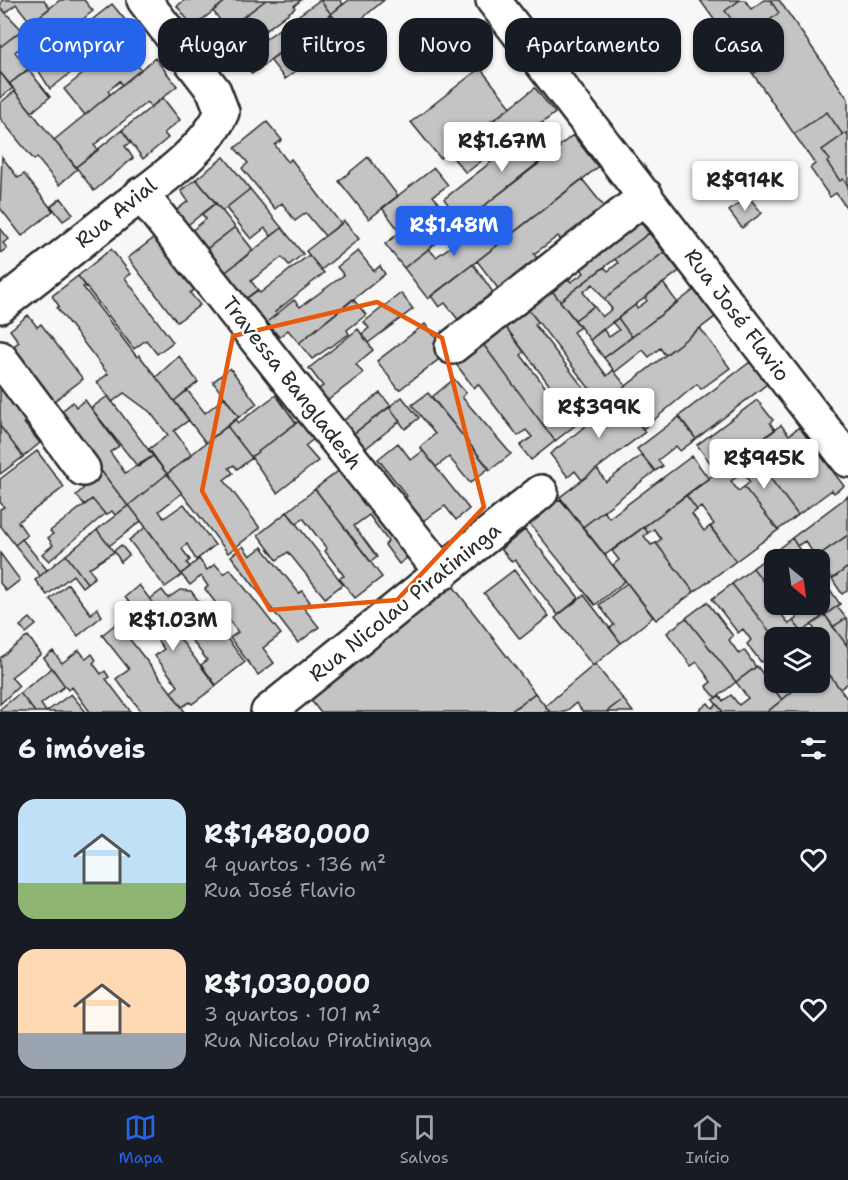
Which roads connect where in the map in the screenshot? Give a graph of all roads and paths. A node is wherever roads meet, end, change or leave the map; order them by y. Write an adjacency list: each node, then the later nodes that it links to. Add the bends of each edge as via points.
1 (144, 0): 3 (street, Rua Avial, via 214,91 222,112 204,142)
2 (493, 0): 4 (street, Rua José Flavio)
3 (141, 194): 5 (street, Rua Avial); 11 (street, Travessa Bangladesh)
4 (646, 196): 6 (street); 8 (street, Rua José Flavio)
5 (0, 306)
6 (452, 347)
7 (0, 358): 9 (street)
8 (848, 460)
9 (83, 470)
10 (541, 492): 11 (street, Rua Nicolau Piratininga)
11 (442, 573): 12 (street, Rua Nicolau Piratininga)
12 (268, 712)

